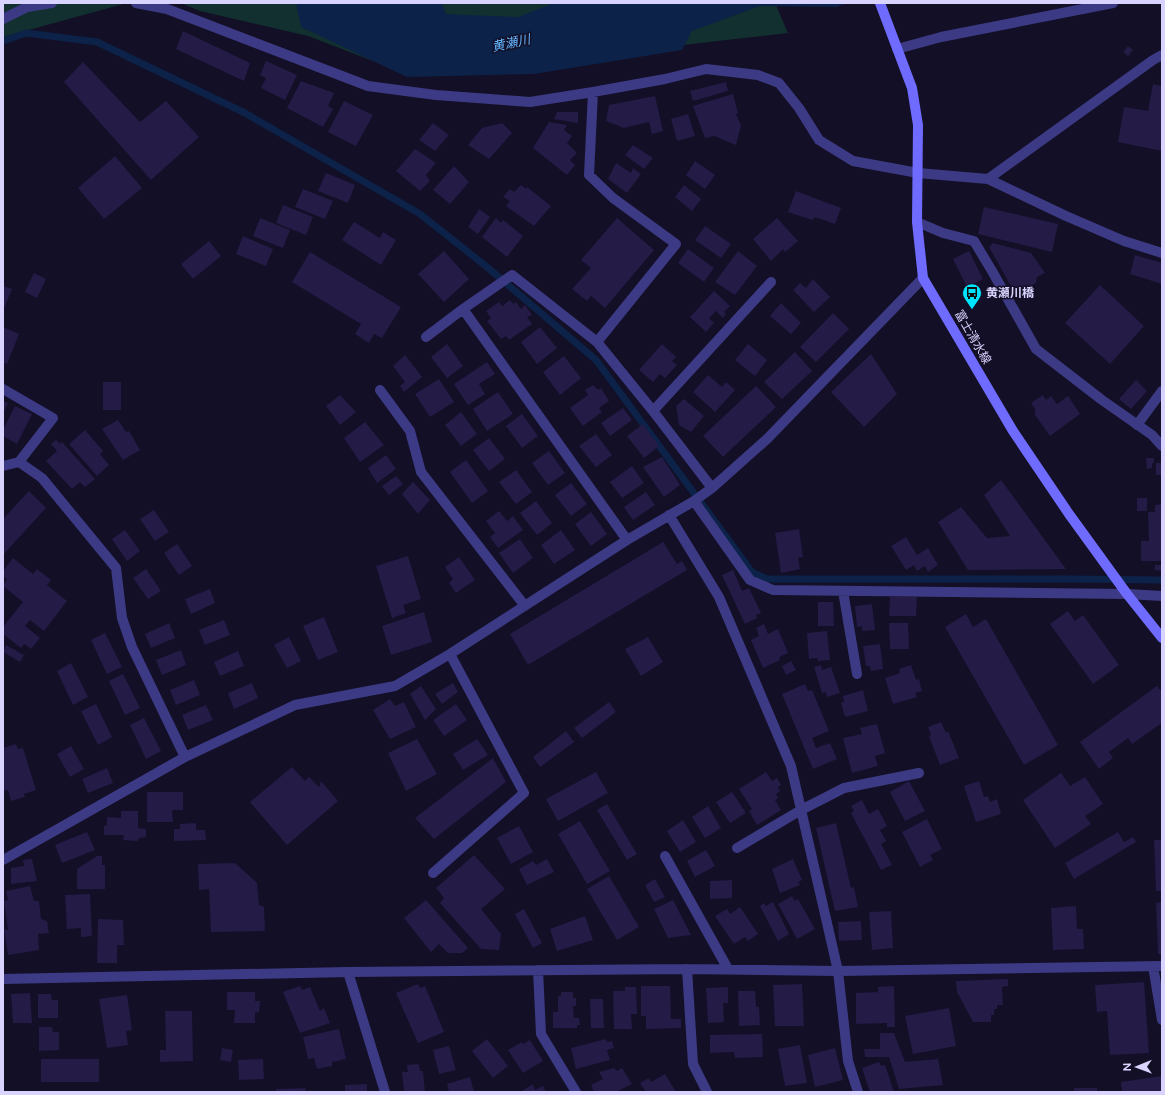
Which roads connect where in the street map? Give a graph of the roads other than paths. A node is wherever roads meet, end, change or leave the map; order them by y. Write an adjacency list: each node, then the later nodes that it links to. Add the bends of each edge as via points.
1 (52, 3): 5 (street, via 27,7)
2 (140, 3): 8 (street, via 167,9 368,86 436,95 530,102)
3 (880, 3): 6 (main road, 富士清水線)
4 (1113, 3): 6 (street, via 941,37)
5 (3, 19)
6 (897, 49): 9 (main road, 富士清水線, via 912,88 918,125)
7 (1162, 55): 10 (street)
8 (594, 92): 9 (street, via 706,69 758,75 779,83 799,108 819,140 853,161); 17 (street, via 589,175 613,198 676,244)
9 (918, 173): 10 (street); 11 (main road, 富士清水線)
10 (988, 179): 12 (street, via 1124,241)
11 (917, 222): 13 (main road, 富士清水線); 22 (street, via 943,233 974,241 1036,349)
12 (1162, 253)
13 (923, 278): 26 (street, via 766,439); 31 (main road, 富士清水線, via 1013,431)
14 (771, 282): 21 (street)
15 (463, 309): 16 (street); 17 (street, via 512,275); 29 (street)
16 (426, 337)
17 (598, 342): 21 (street)
18 (3, 389): 24 (street, via 53,418)
19 (380, 390): 33 (street, via 410,431 421,472)
20 (1162, 390): 22 (street)
21 (653, 411): 26 (street)
22 (1138, 425): 23 (street)
23 (1162, 446)
24 (19, 462): 25 (street); 37 (street, via 42,478 116,568 122,618 132,647)
25 (3, 466)
26 (712, 488): 27 (street)
27 (694, 500): 28 (street); 30 (street, via 750,580 773,590)
28 (669, 515): 29 (street); 39 (street, via 719,596 791,766)
29 (627, 540): 33 (street)
30 (843, 591): 31 (street); 36 (street)
31 (1127, 594): 32 (street); 34 (main road, 富士清水線)
32 (1162, 596)
33 (525, 606): 35 (street)
34 (1162, 638)
35 (450, 654): 37 (street, via 396,686 295,705); 43 (street, via 524,793)
36 (857, 674)
37 (185, 757): 42 (street)
38 (919, 773): 39 (street, via 844,788)
39 (801, 810): 40 (street); 48 (street)
40 (737, 848)
41 (666, 856): 46 (street)
42 (3, 860)
43 (433, 873)
44 (1158, 966): 48 (street); 51 (street)
45 (687, 969): 46 (street); 47 (street); 54 (street, via 693,1064)
46 (728, 969): 48 (street)
47 (538, 970): 49 (street); 53 (street, via 541,1034)
48 (838, 971): 55 (street, via 848,1061)
49 (348, 972): 50 (street); 52 (street)
50 (3, 979)
51 (1162, 1020)
52 (385, 1092)
53 (576, 1092)
54 (707, 1092)
55 (858, 1092)

